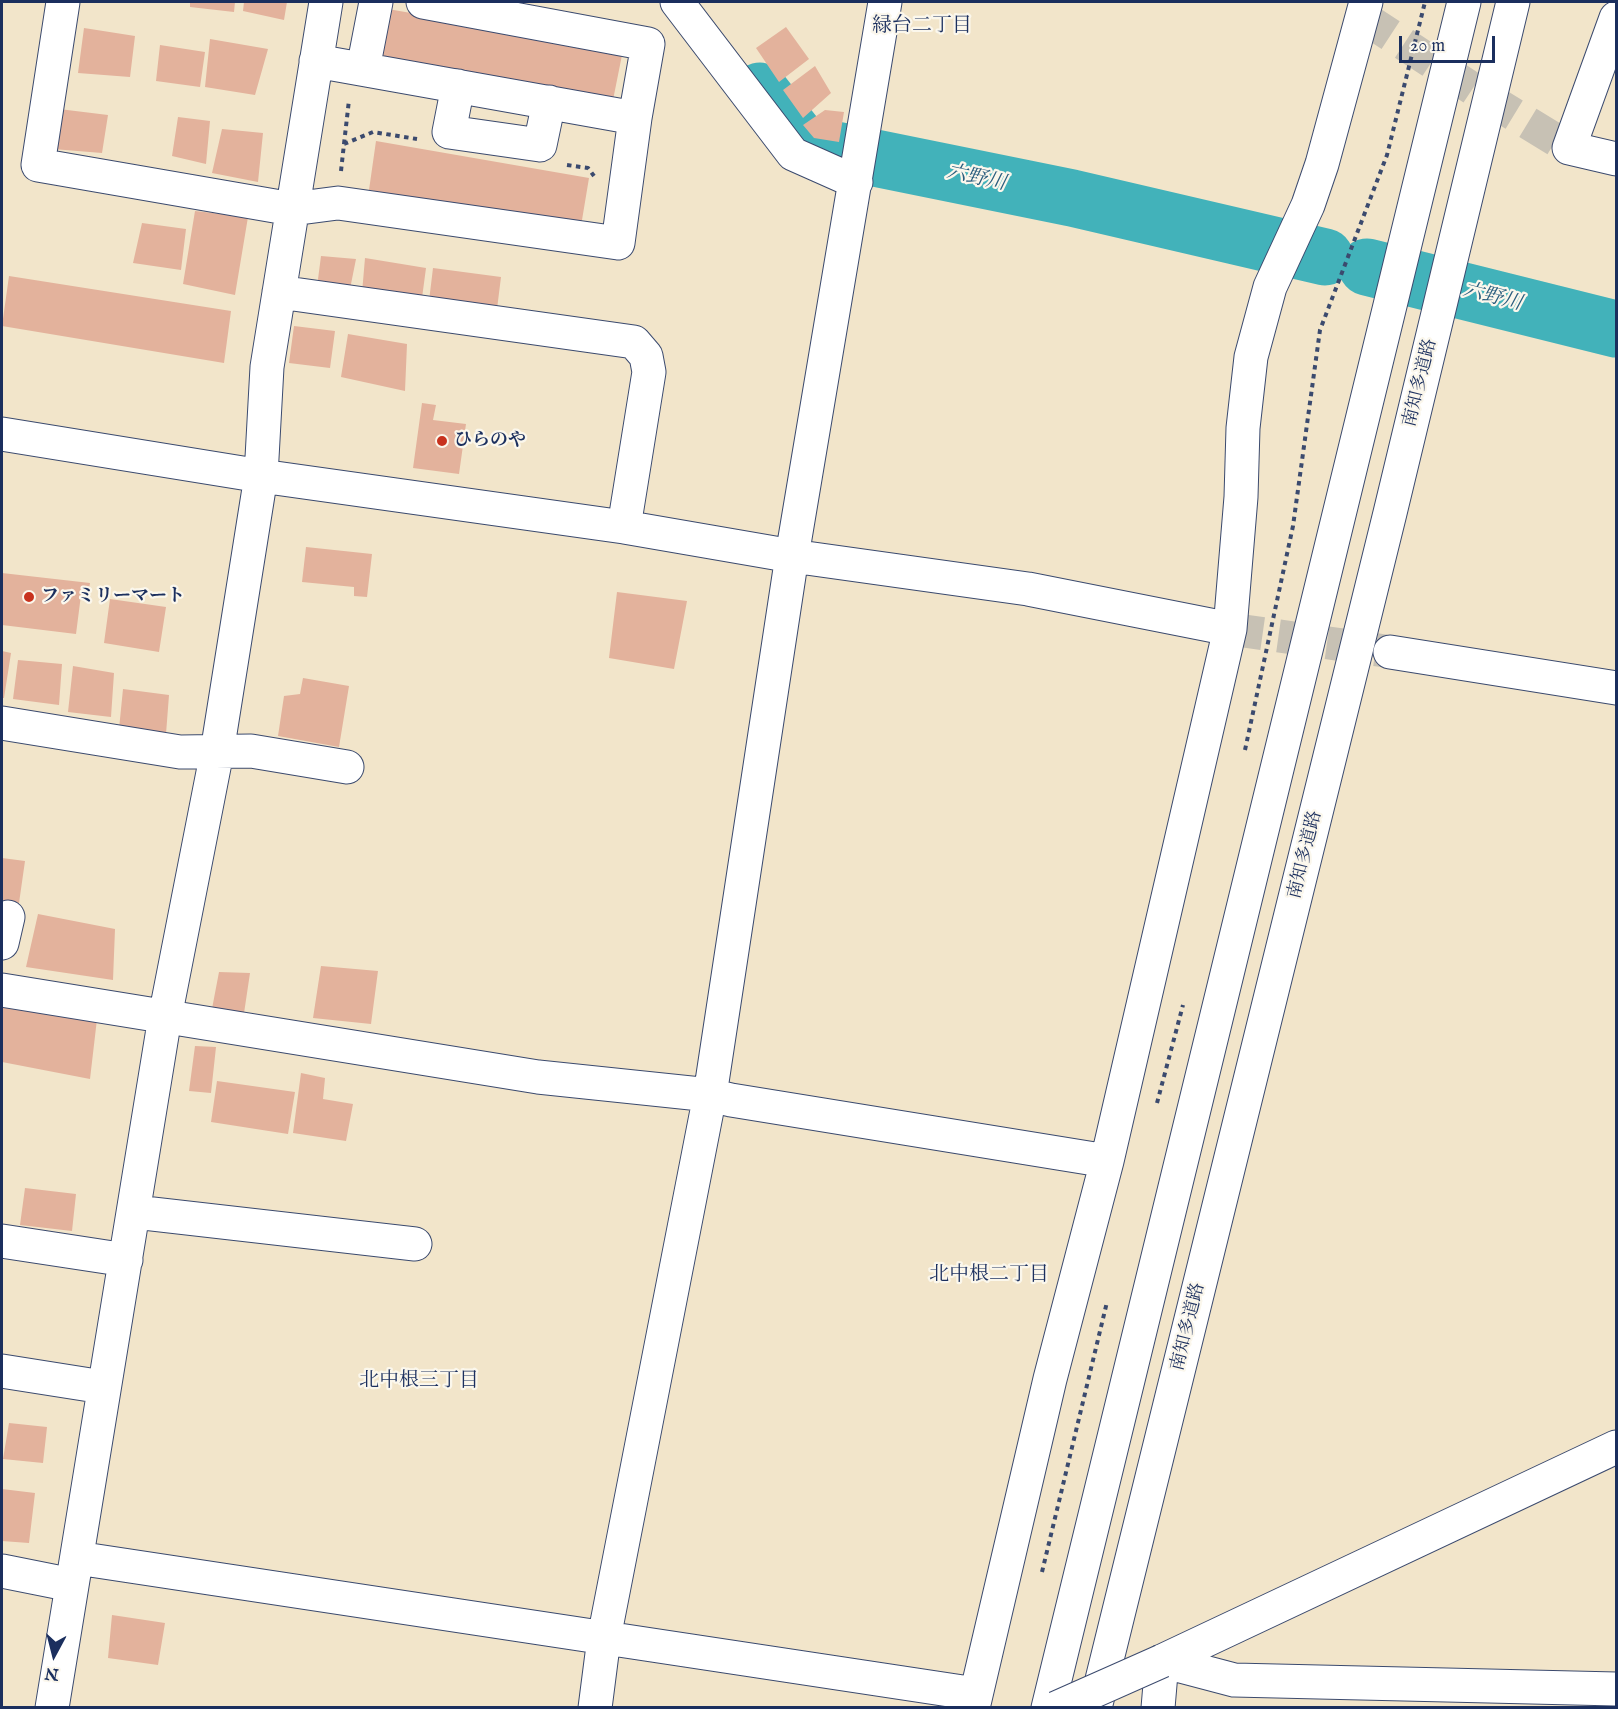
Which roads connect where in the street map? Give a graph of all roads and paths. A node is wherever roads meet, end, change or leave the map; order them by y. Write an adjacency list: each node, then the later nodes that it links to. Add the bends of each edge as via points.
1 (63, 2): 19 (main road, via 38,165)
2 (326, 2): 11 (main road)
3 (376, 2): 12 (main road)
4 (423, 2): 15 (main road, via 648,44)
5 (885, 2): 18 (main road)
6 (1464, 2): 50 (main road)
7 (1513, 2): 52 (main road, 南知多道路)
8 (1356, 7): 25 (main road, via 1322,164 1308,205 1270,287 1251,357)
9 (696, 15): 18 (main road, via 755,89 793,154)
10 (1617, 18): 17 (main road, via 1569,148)
11 (316, 61): 12 (main road); 19 (main road)
12 (358, 68): 13 (main road); 16 (path)
13 (458, 86): 14 (main road); 14 (main road, via 449,132 540,146)
14 (549, 102): 15 (main road)
15 (635, 118): 19 (main road, via 618,243 338,203)
16 (344, 144)
17 (1617, 159)
18 (857, 180): 24 (main road)
19 (292, 209): 20 (main road)
20 (279, 292): 22 (main road, via 267,367); 23 (main road, via 634,342 646,356 650,372)
21 (2, 434): 22 (main road)
22 (261, 476): 23 (main road); 29 (main road)
23 (624, 527): 24 (main road)
24 (792, 556): 25 (main road, via 1028,590); 33 (main road)
25 (1230, 629): 34 (main road)
26 (1390, 652): 27 (main road)
27 (1617, 688)
28 (2, 723): 29 (main road, via 180,752)
29 (217, 752): 30 (main road, via 251,751); 32 (main road)
30 (347, 767)
31 (2, 990): 32 (main road)
32 (165, 1017): 33 (main road, via 538,1077); 35 (main road)
33 (710, 1095): 34 (main road); 44 (main road)
34 (1107, 1161): 47 (main road, via 1050,1379)
35 (135, 1212): 37 (main road); 38 (main road)
36 (2, 1241): 38 (main road)
37 (415, 1244)
38 (126, 1260): 40 (main road)
39 (2, 1371): 40 (main road)
40 (103, 1387): 43 (main road)
41 (1617, 1447): 45 (main road)
42 (2, 1571): 43 (main road)
43 (74, 1571): 44 (main road); 48 (main road)
44 (604, 1638): 47 (main road); 49 (main road)
45 (1162, 1661): 46 (main road, via 1234,1680); 51 (main road, bridge); 53 (main road)
46 (1617, 1689)
47 (974, 1701)
48 (52, 1707)
49 (595, 1707)
50 (1048, 1707)
51 (1056, 1707)
52 (1095, 1707)
53 (1158, 1707)

